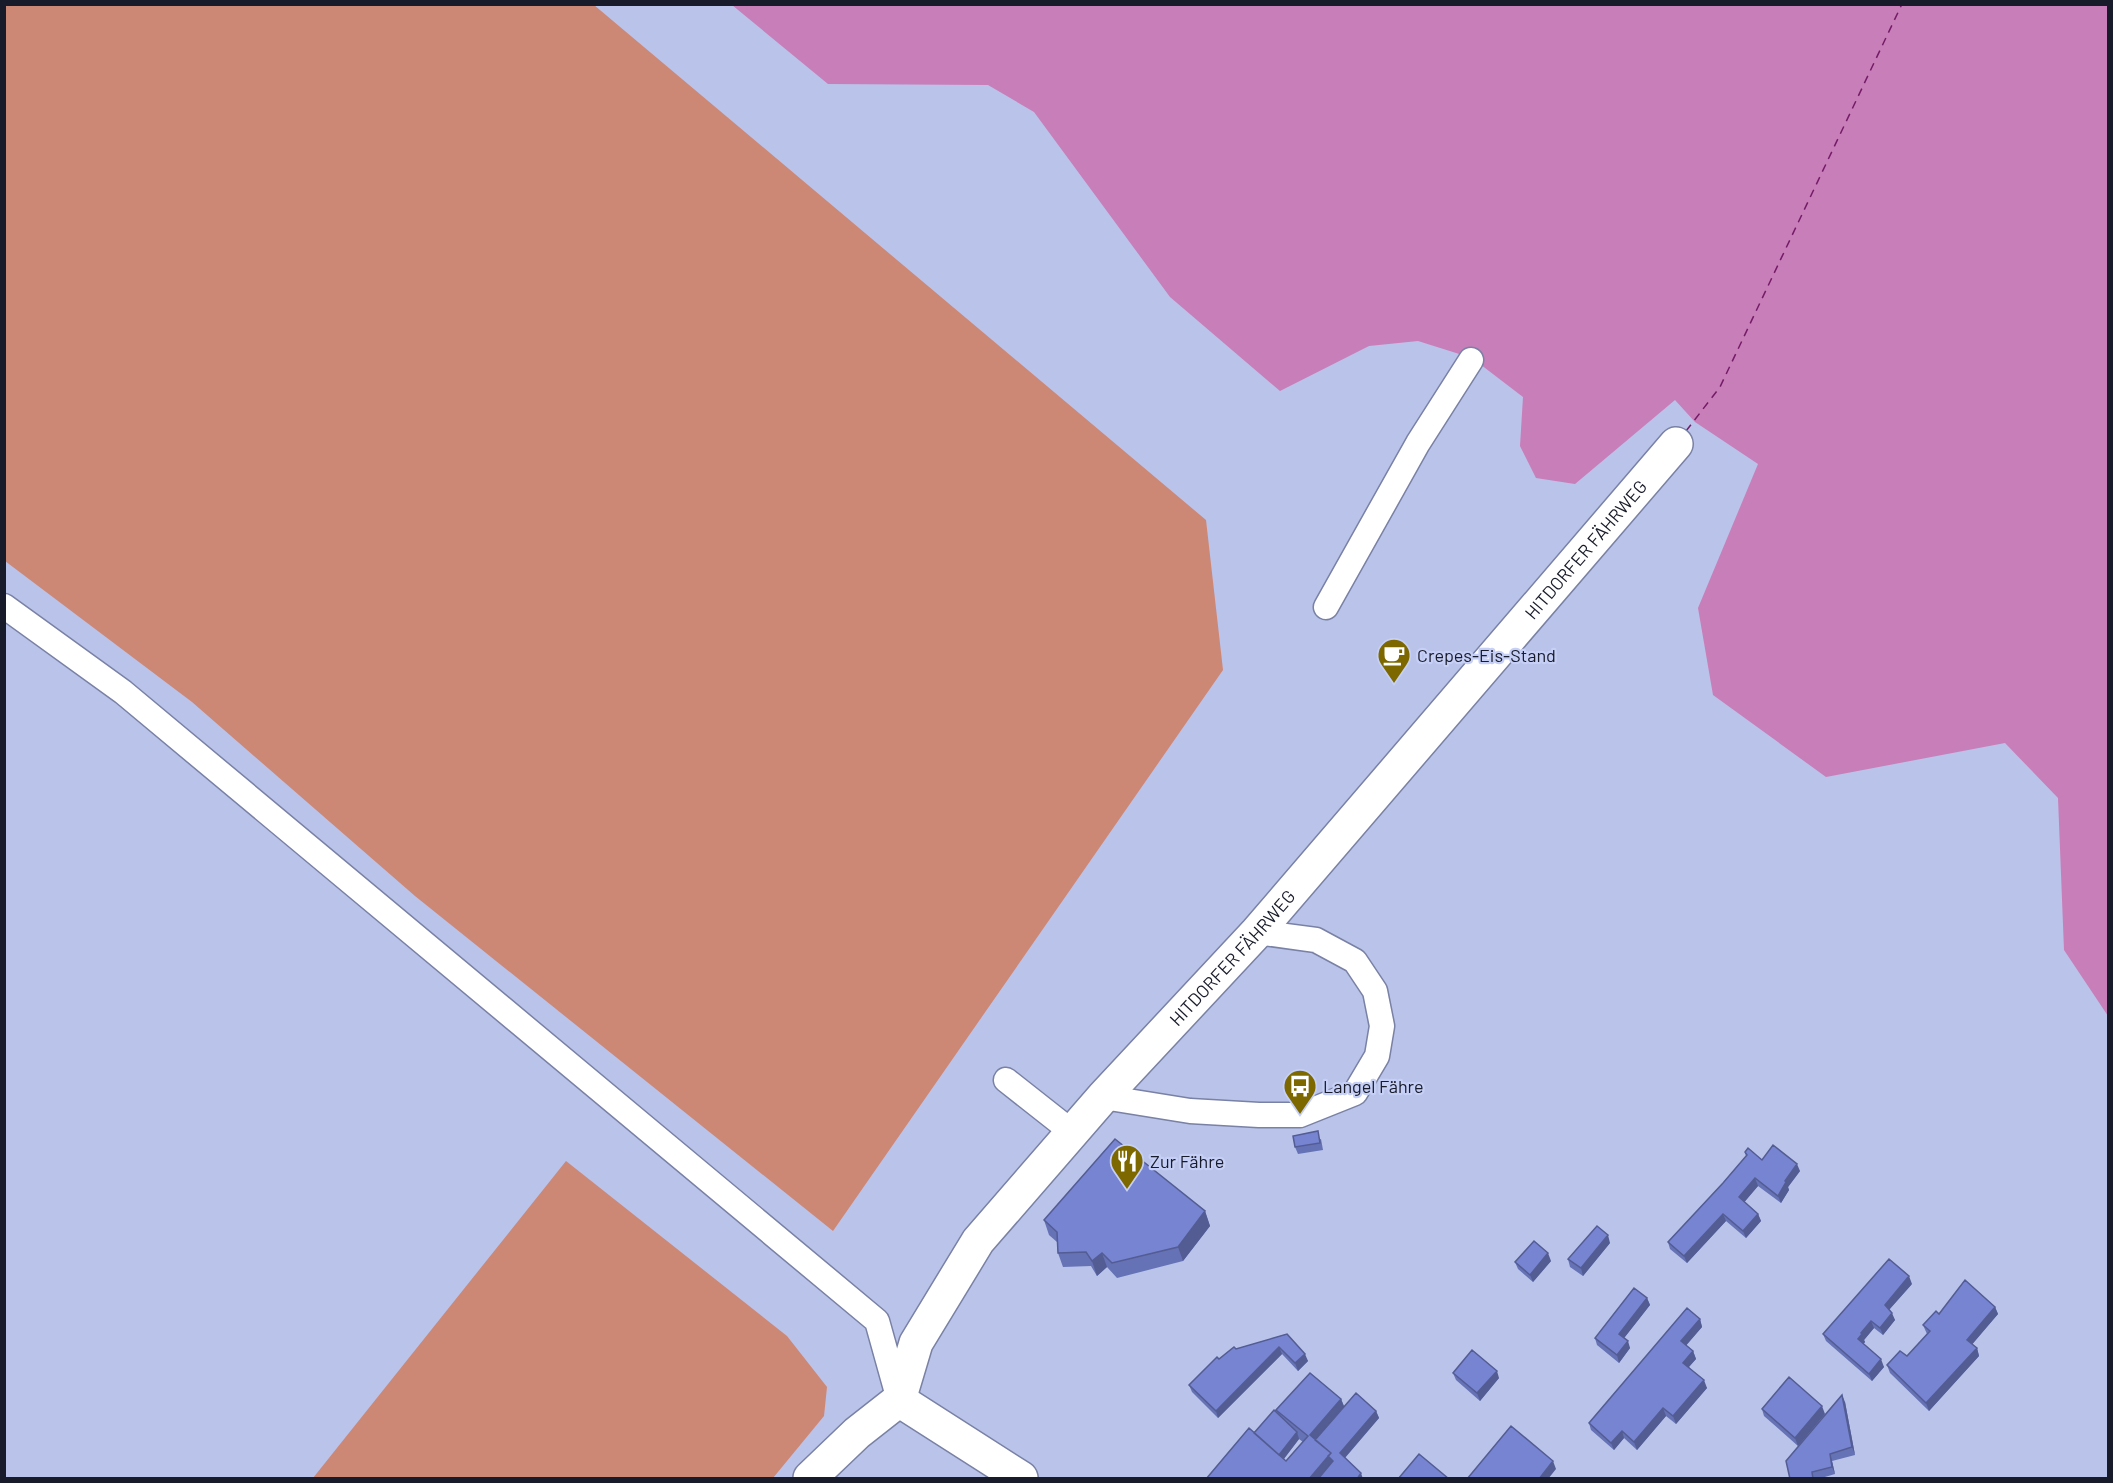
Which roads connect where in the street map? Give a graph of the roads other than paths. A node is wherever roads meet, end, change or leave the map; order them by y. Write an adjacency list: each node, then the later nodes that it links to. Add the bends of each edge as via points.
1 (1471, 360): 4 (lane, via 1418,442)
2 (1676, 444): 5 (street, HITDORFER FÄHRWEG)
3 (4, 606): 9 (lane, via 123,692 877,1321)
4 (1326, 606)
5 (1257, 932): 7 (street, HITDORFER FÄHRWEG); 7 (lane, via 1316,940 1355,961 1375,991 1382,1026 1377,1056 1355,1093 1300,1115 1190,1111)
6 (1006, 1080): 8 (lane)
7 (1103, 1097): 8 (street, HITDORFER FÄHRWEG)
8 (1072, 1132): 9 (street, HITDORFER FÄHRWEG, via 973,1250 916,1343)
9 (899, 1400): 10 (street, via 857,1432); 11 (street)
10 (810, 1479)
11 (1020, 1479)

